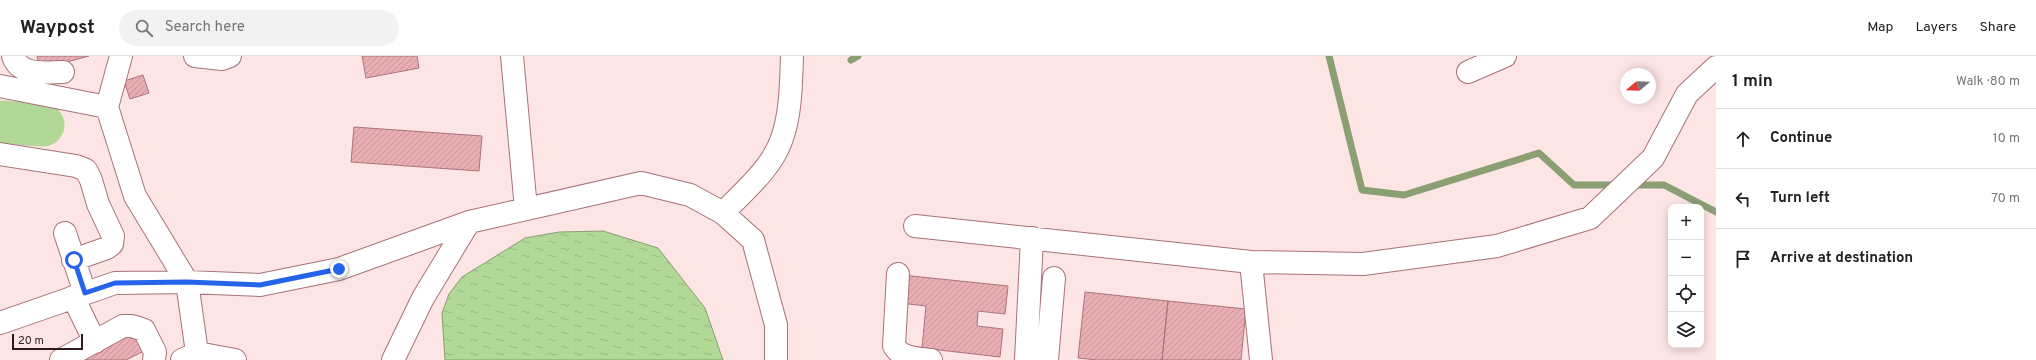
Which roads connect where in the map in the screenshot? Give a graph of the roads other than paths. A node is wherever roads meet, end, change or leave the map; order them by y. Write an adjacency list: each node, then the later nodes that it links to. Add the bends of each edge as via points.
1 (13, 56): 9 (street, via 20,68 28,72)
2 (121, 56): 12 (street)
3 (195, 56): 4 (street, via 222,59)
4 (230, 56)
5 (512, 56): 14 (street)
6 (792, 56): 15 (street, via 788,115 781,142 760,175)
7 (1505, 56): 10 (street)
8 (1716, 67): 21 (street, via 1687,94 1653,158 1590,218 1497,246 1363,264)
9 (63, 72)
10 (1468, 72)
11 (0, 86): 12 (street)
12 (107, 107): 24 (street, via 135,196)
13 (0, 154): 20 (street, via 76,166 86,170 113,236 112,244)
14 (526, 208): 15 (street, via 641,183 690,195); 16 (street)
15 (724, 213): 33 (street, via 753,240 776,325)
16 (469, 222): 24 (street, via 339,269 260,285); 32 (street, via 423,298)
17 (916, 226): 19 (street)
18 (65, 233): 20 (street)
19 (1032, 238): 21 (street); 35 (street)
20 (74, 260): 25 (street)
21 (1251, 262): 37 (street)
22 (898, 274): 34 (street, via 894,346 899,354)
23 (1054, 278): 36 (street)
24 (187, 282): 25 (street, via 115,283); 28 (street)
25 (79, 295): 26 (street); 27 (street)
26 (0, 323)
27 (94, 342): 29 (street); 30 (street, via 123,326 132,326 144,330 154,352)
28 (189, 356): 31 (street)
29 (61, 360)
30 (154, 360)
31 (235, 360)
32 (394, 360)
33 (776, 360)
34 (931, 360)
35 (1026, 360)
36 (1048, 360)
37 (1261, 360)

